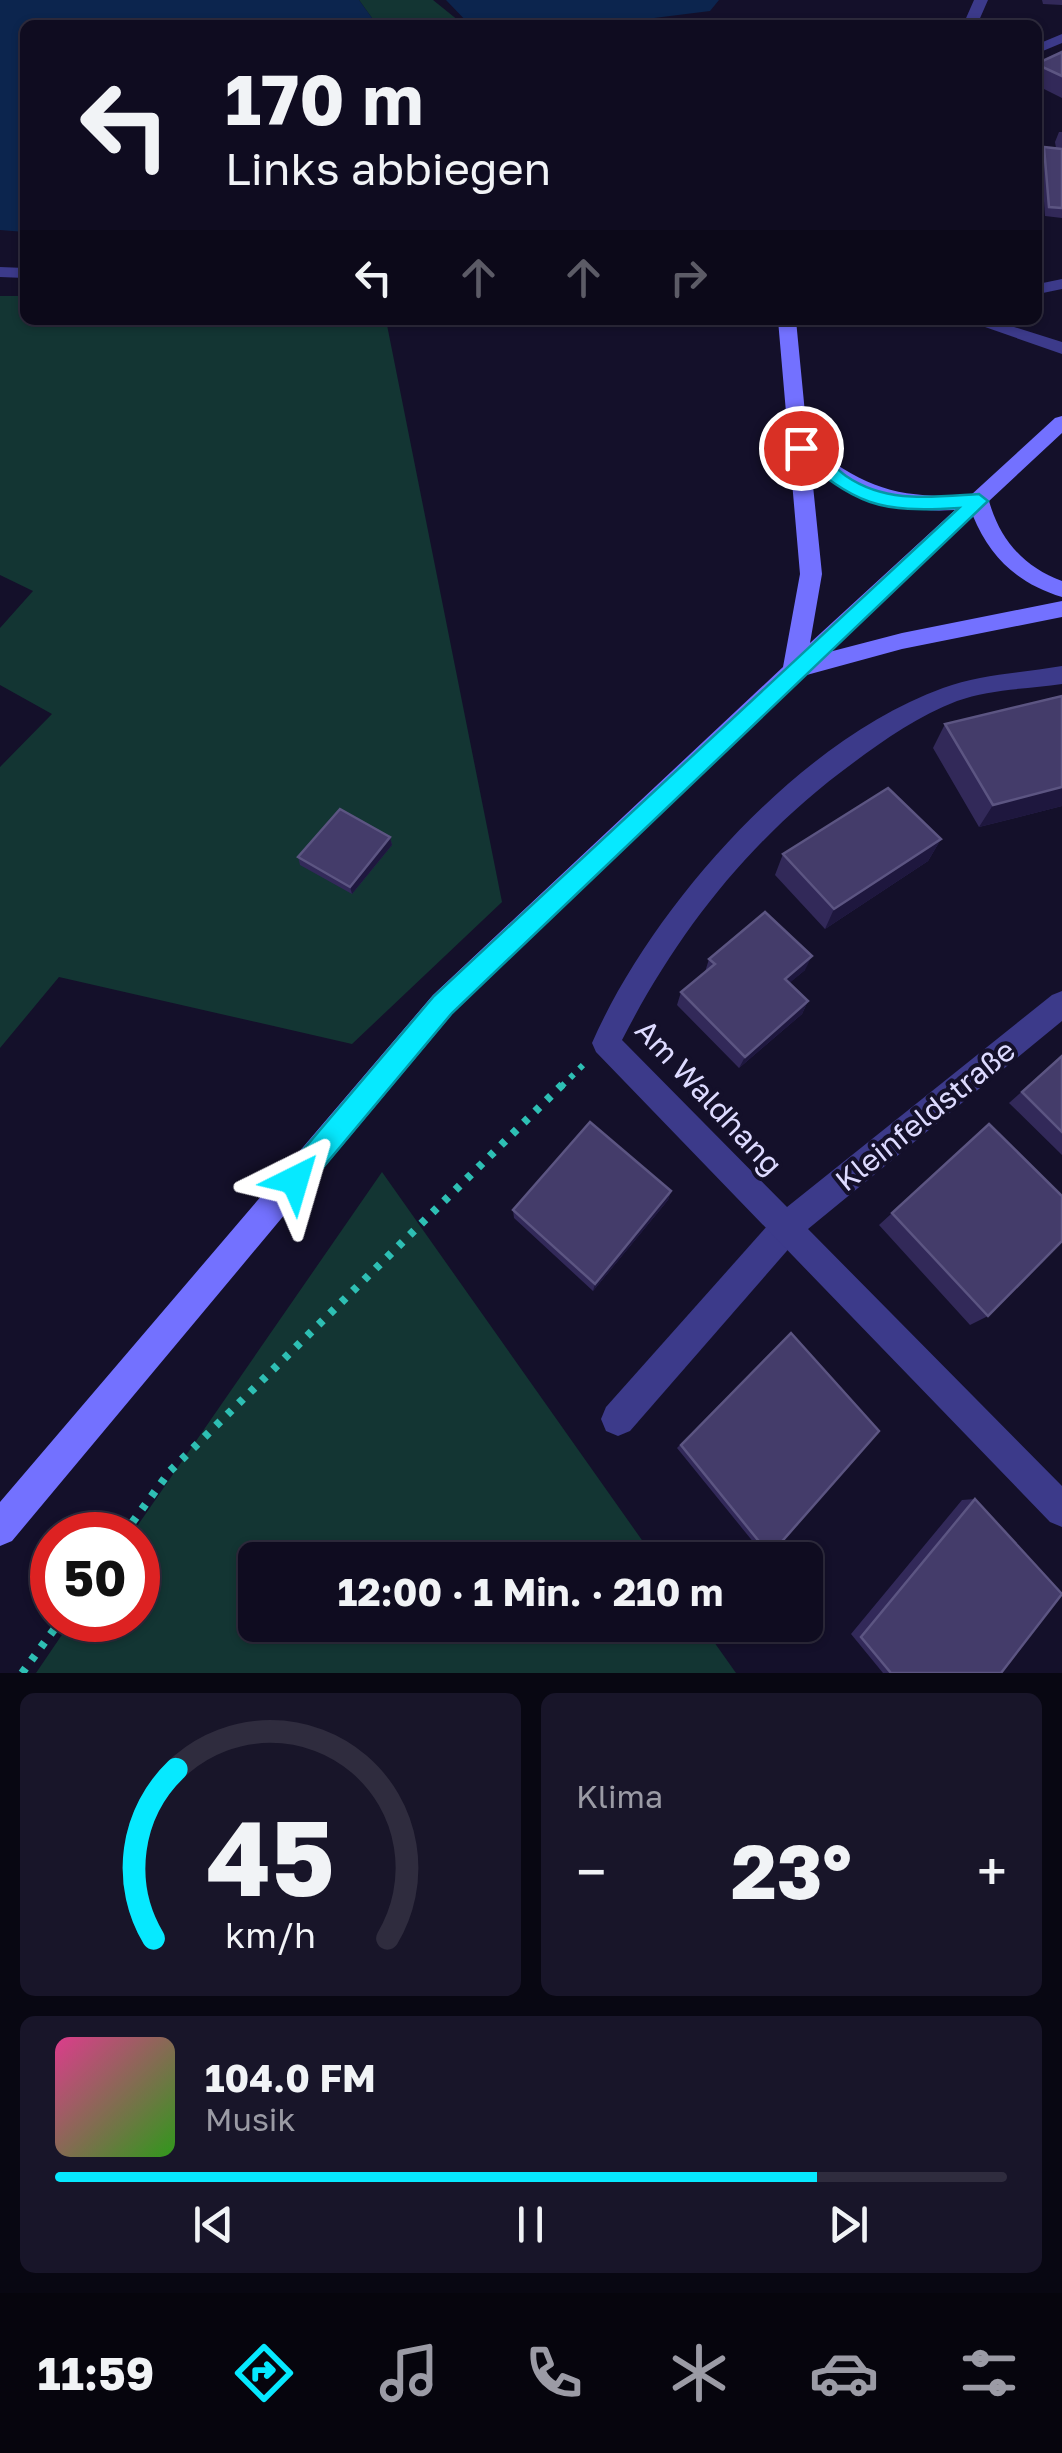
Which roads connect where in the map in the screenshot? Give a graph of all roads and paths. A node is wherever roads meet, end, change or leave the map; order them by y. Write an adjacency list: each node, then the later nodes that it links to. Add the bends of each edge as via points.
1 (788, 325): 5 (main road)
2 (991, 325): 3 (street)
3 (1062, 348)
4 (1062, 422): 6 (main road)
5 (801, 448): 6 (main road, via 842,482 877,498 905,505); 9 (main road, via 811,574)
6 (979, 501): 7 (main road, via 990,534 1012,562); 9 (main road)
7 (1062, 590)
8 (1062, 609): 9 (main road, via 902,640)
9 (794, 670): 17 (main road, via 443,1004)
10 (1062, 675): 12 (street, Am Waldhang, via 964,690 895,721 799,786 712,872 641,972)
11 (1062, 1004): 13 (street, Kleinfeldstraße)
12 (606, 1043): 13 (street, Am Waldhang); 16 (path, via 170,1471)
13 (788, 1226): 14 (street, Kleinfeldstraße); 15 (street, Am Waldhang)
14 (618, 1419)
15 (1062, 1510)
16 (140, 1512)
17 (0, 1529)
18 (45, 1642): 19 (path)
19 (22, 1673)

